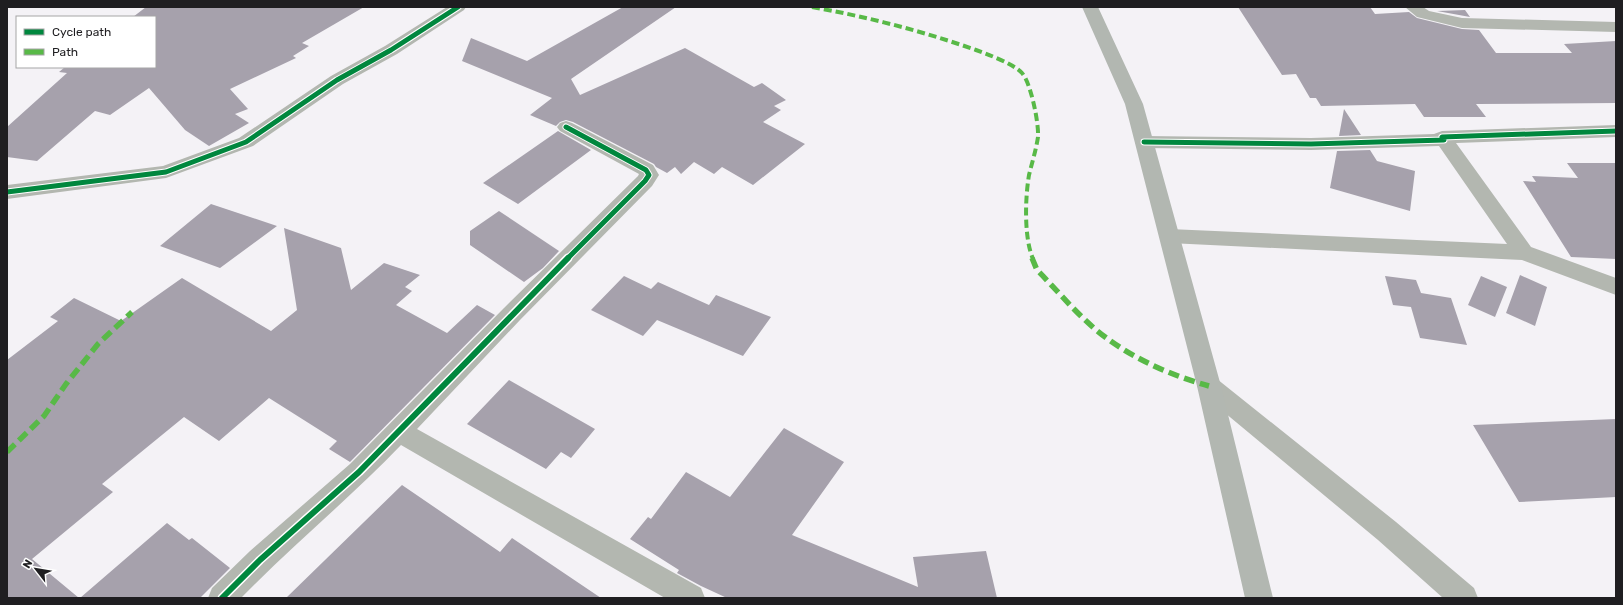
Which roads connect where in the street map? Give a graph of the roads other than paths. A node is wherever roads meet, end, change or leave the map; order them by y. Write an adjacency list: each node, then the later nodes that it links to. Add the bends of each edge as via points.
1 (458, 7): 9 (street, via 337,80 246,142 166,172)
2 (1090, 7): 8 (highway, via 1134,104)
3 (1414, 7): 4 (street, via 1423,14 1462,23)
4 (1616, 27)
5 (566, 127): 14 (street, via 646,170 649,175)
6 (1616, 131): 7 (street, via 1442,137)
7 (1444, 140): 8 (street, via 1311,144); 11 (street)
8 (1144, 142): 10 (highway)
9 (7, 192)
10 (1169, 236): 11 (street); 13 (highway)
11 (1524, 252): 12 (street)
12 (1616, 288)
13 (1209, 386): 17 (highway); 18 (street, via 1387,531)
14 (399, 431): 15 (street, via 359,472 260,560); 16 (street)
15 (222, 598)
16 (691, 598)
17 (1259, 598)
18 (1464, 598)

